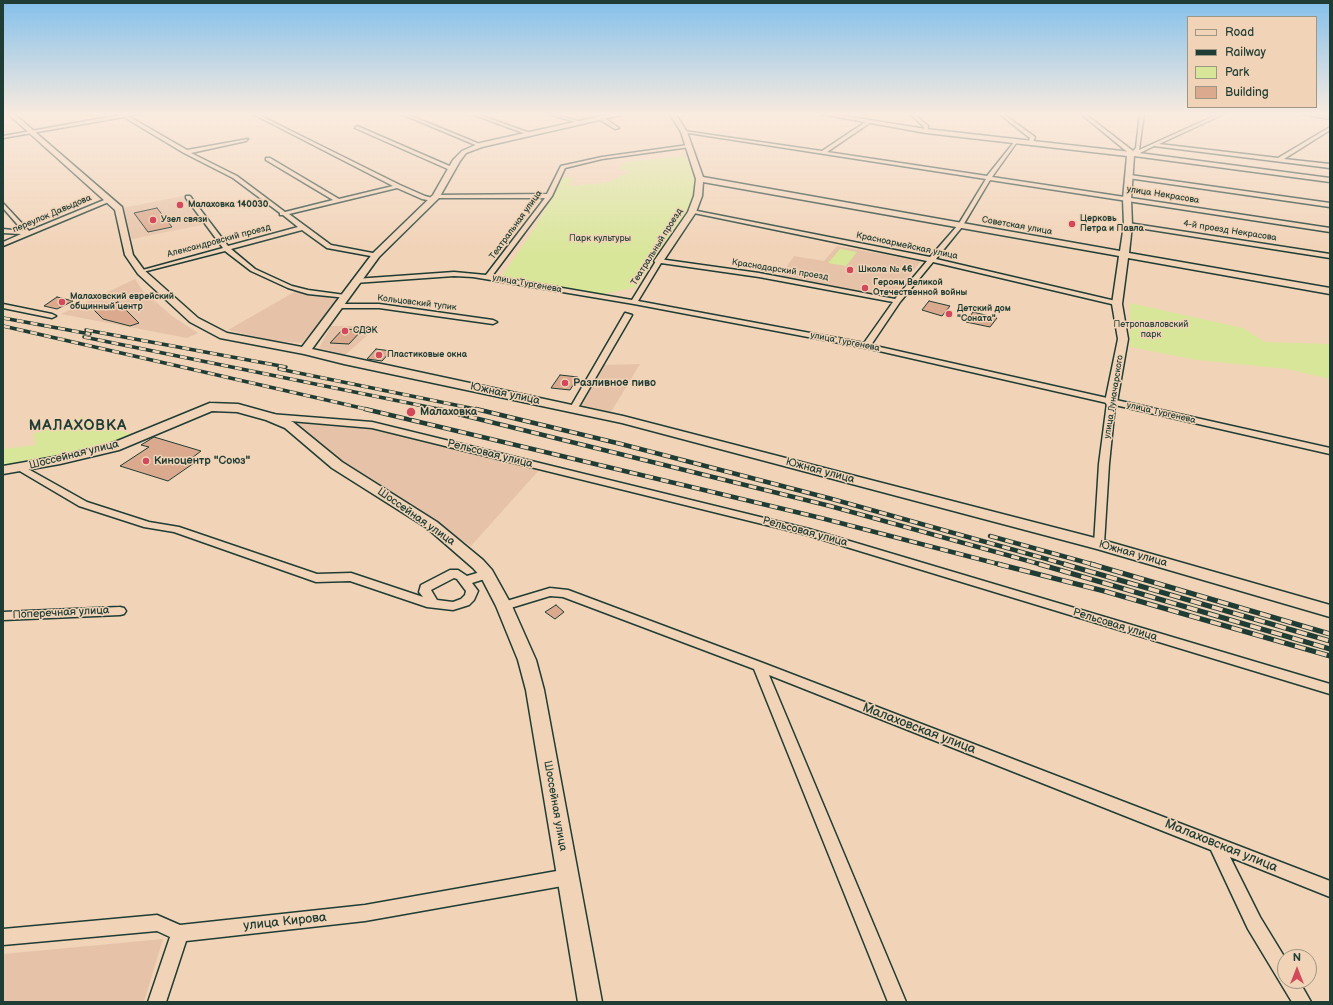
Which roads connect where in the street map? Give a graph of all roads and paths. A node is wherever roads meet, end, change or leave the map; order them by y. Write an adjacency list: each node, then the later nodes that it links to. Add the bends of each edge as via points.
1 (65, 160): 25 (street, Южная улица)
2 (201, 160): 30 (street, via 235,177)
3 (270, 160): 26 (street)
4 (347, 160): 20 (street)
5 (431, 160): 15 (street)
6 (457, 160): 15 (street)
7 (600, 160): 21 (street, Театральная улица, via 563,167)
8 (693, 160): 18 (street, Театральный проезд)
9 (874, 160): 17 (street, улица Некрасова)
10 (1002, 160): 17 (street)
11 (1131, 160): 16 (street, улица Луначарского)
12 (1177, 160): 19 (street)
13 (1279, 160): 14 (street)
14 (1330, 166)
15 (452, 169): 23 (street)
16 (1130, 177): 24 (street, улица Луначарского); 28 (street)
17 (989, 178): 24 (street, улица Некрасова); 32 (street)
18 (700, 179): 29 (street, Театральный проезд, via 698,196); 32 (street, Советская улица)
19 (1330, 180)
20 (398, 186): 23 (street, via 424,198); 26 (street)
21 (549, 196): 23 (street); 45 (street, Театральная улица)
22 (188, 197): 38 (street)
23 (434, 198): 40 (street)
24 (1127, 199): 31 (street, улица Луначарского); 34 (street, улица Некрасова)
25 (109, 200): 36 (street, переулок Давыдова); 44 (street, Южная улица, via 119,210 130,255)
26 (338, 201): 30 (street)
27 (3, 205): 36 (street)
28 (1330, 205)
29 (692, 212): 42 (street, Красноармейская улица); 43 (street, Театральный проезд)
30 (282, 214): 33 (street)
31 (1128, 225): 39 (street, улица Луначарского); 41 (street, 4-й проезд Некрасова)
32 (960, 226): 39 (street, Советская улица); 42 (street)
33 (301, 228): 38 (street, Александровский проезд); 40 (street, via 329,247)
34 (1330, 230)
35 (3, 231): 36 (street)
36 (29, 234): 37 (street, переулок Давыдова)
37 (3, 244)
38 (227, 248): 44 (street, Александровский проезд); 48 (street, via 253,270 290,287)
39 (1125, 254): 47 (street, Советская улица); 51 (street, улица Луначарского)
40 (376, 255): 46 (street)
41 (1330, 256)
42 (933, 260): 49 (street); 51 (street, Красноармейская улица)
43 (659, 261): 49 (street, Краснодарский проезд, via 759,275); 50 (street, Театральный проезд)
44 (141, 272): 58 (street, Южная улица, via 194,320 208,329 237,339)
45 (488, 277): 46 (street, улица Тургенева, via 454,274); 50 (street, улица Тургенева)
46 (355, 281): 48 (street)
47 (1330, 291)
48 (345, 297): 53 (street)
49 (898, 301): 57 (street)
50 (634, 302): 57 (street, улица Тургенева)
51 (1117, 304): 59 (street, улица Луначарского, via 1123,339)
52 (3, 306): 55 (street)
53 (338, 306): 56 (street, Кольцовский тупик, via 379,306); 58 (street)
54 (628, 314): 60 (street)
55 (52, 316)
56 (493, 322)
57 (866, 346): 59 (street, улица Тургенева)
58 (304, 351): 60 (street, Южная улица, via 344,362)
59 (1112, 402): 62 (street, улица Тургенева); 65 (street, улица Луначарского, via 1104,464)
60 (574, 408): 65 (street, Южная улица)
61 (270, 417): 63 (street, Шоссейная улица, via 228,406 210,407 114,447); 66 (street, Шоссейная улица, via 289,426 337,465 432,525); 74 (street, Рельсовая улица, via 372,425 809,532)
62 (1330, 451)
63 (21, 468): 64 (street, Шоссейная улица); 68 (street, via 82,504 148,525 175,529 316,578 351,577)
64 (3, 470)
65 (1099, 544): 71 (street, Южная улица)
66 (487, 574): 67 (street); 69 (street, Шоссейная улица)
67 (465, 581): 68 (street, via 472,591 465,602 453,606); 68 (street, via 454,573 429,585 425,592)
68 (434, 604)
69 (504, 606): 73 (street, Малаховская улица, via 550,592 564,593); 76 (street, Шоссейная улица, via 527,660 535,690)
70 (120, 610): 72 (street, Поперечная улица)
71 (1330, 611)
72 (3, 616)
73 (759, 666): 75 (street, Малаховская улица); 84 (street)
74 (1330, 689)
75 (1216, 844): 77 (street, Малаховская улица); 80 (street, via 1254,923)
76 (568, 877): 78 (street, улица Кирова, via 373,912); 83 (street, Шоссейная улица)
77 (1330, 890)
78 (180, 933): 79 (street, улица Кирова, via 157,923); 82 (street)
79 (3, 937)
80 (1277, 961)
81 (1294, 989): 85 (street)
82 (157, 1002)
83 (590, 1002)
84 (898, 1002)
85 (1302, 1002)

